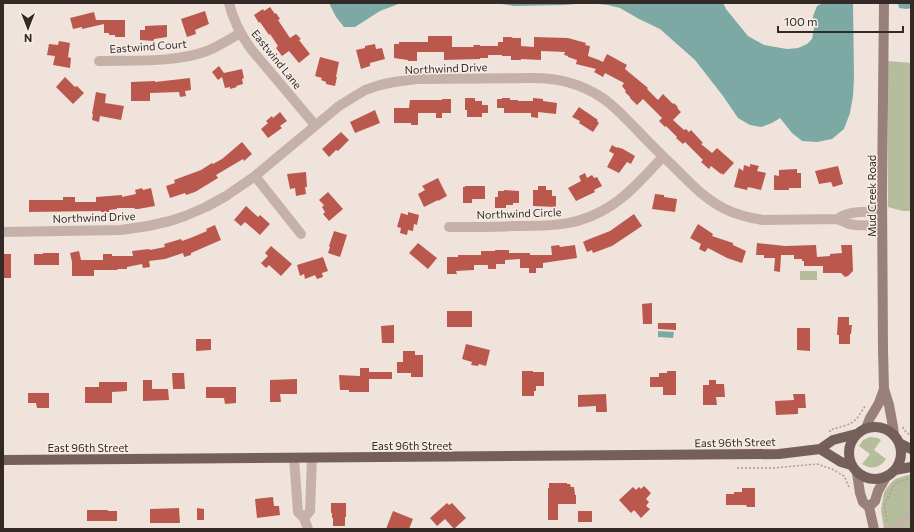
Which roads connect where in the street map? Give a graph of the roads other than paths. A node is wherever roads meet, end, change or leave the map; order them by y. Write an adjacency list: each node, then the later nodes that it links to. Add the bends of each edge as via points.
1 (229, 3): 3 (street, Eastwind Lane)
2 (884, 3): 8 (street, Mud Creek Road)
3 (240, 33): 4 (street, Eastwind Court, via 219,46 186,57); 5 (street, Eastwind Lane)
4 (99, 61)
5 (315, 125): 6 (street, Northwind Drive, via 339,106 366,90 394,82 417,79 546,78 573,84 601,97); 7 (street, Northwind Drive)
6 (663, 157): 9 (street, Northwind Drive, via 701,194 734,213 763,220); 11 (street, Northwind Circle, via 613,205 578,221 550,226)
7 (255, 176): 12 (street, Northwind Drive, via 206,207 170,221 148,226 110,231); 13 (street)
8 (882, 212): 9 (street, Northwind Drive, via 850,213); 10 (street, Mud Creek Road)
9 (837, 219): 10 (street, Northwind Drive, via 855,225)
10 (882, 226): 14 (street, Mud Creek Road)
11 (449, 227)
12 (3, 232)
13 (301, 234)
14 (884, 389): 15 (street, Mud Creek Road); 17 (street, Mud Creek Road)
15 (866, 428): 16 (main road); 17 (main road, via 878,427 889,431)
16 (856, 434): 18 (main road, East 96th Street, via 832,440); 24 (main road, via 848,451)
17 (896, 439): 19 (main road); 25 (main road, via 901,449 900,460)
18 (820, 449): 21 (main road, East 96th Street, via 761,454); 24 (main road)
19 (911, 449)
20 (294, 458): 21 (main road, East 96th Street); 22 (main road, East 96th Street); 29 (street, via 298,512)
21 (312, 458): 29 (street, via 310,511)
22 (3, 460)
23 (911, 467): 25 (main road)
24 (854, 469): 26 (main road, via 866,478); 27 (street, via 863,502)
25 (895, 470): 26 (main road)
26 (886, 477): 27 (street, via 875,501)
27 (869, 507): 31 (street)
28 (907, 517): 32 (lane, via 897,527)
29 (304, 518): 30 (street)
30 (308, 529)
31 (874, 529)
32 (887, 529)

